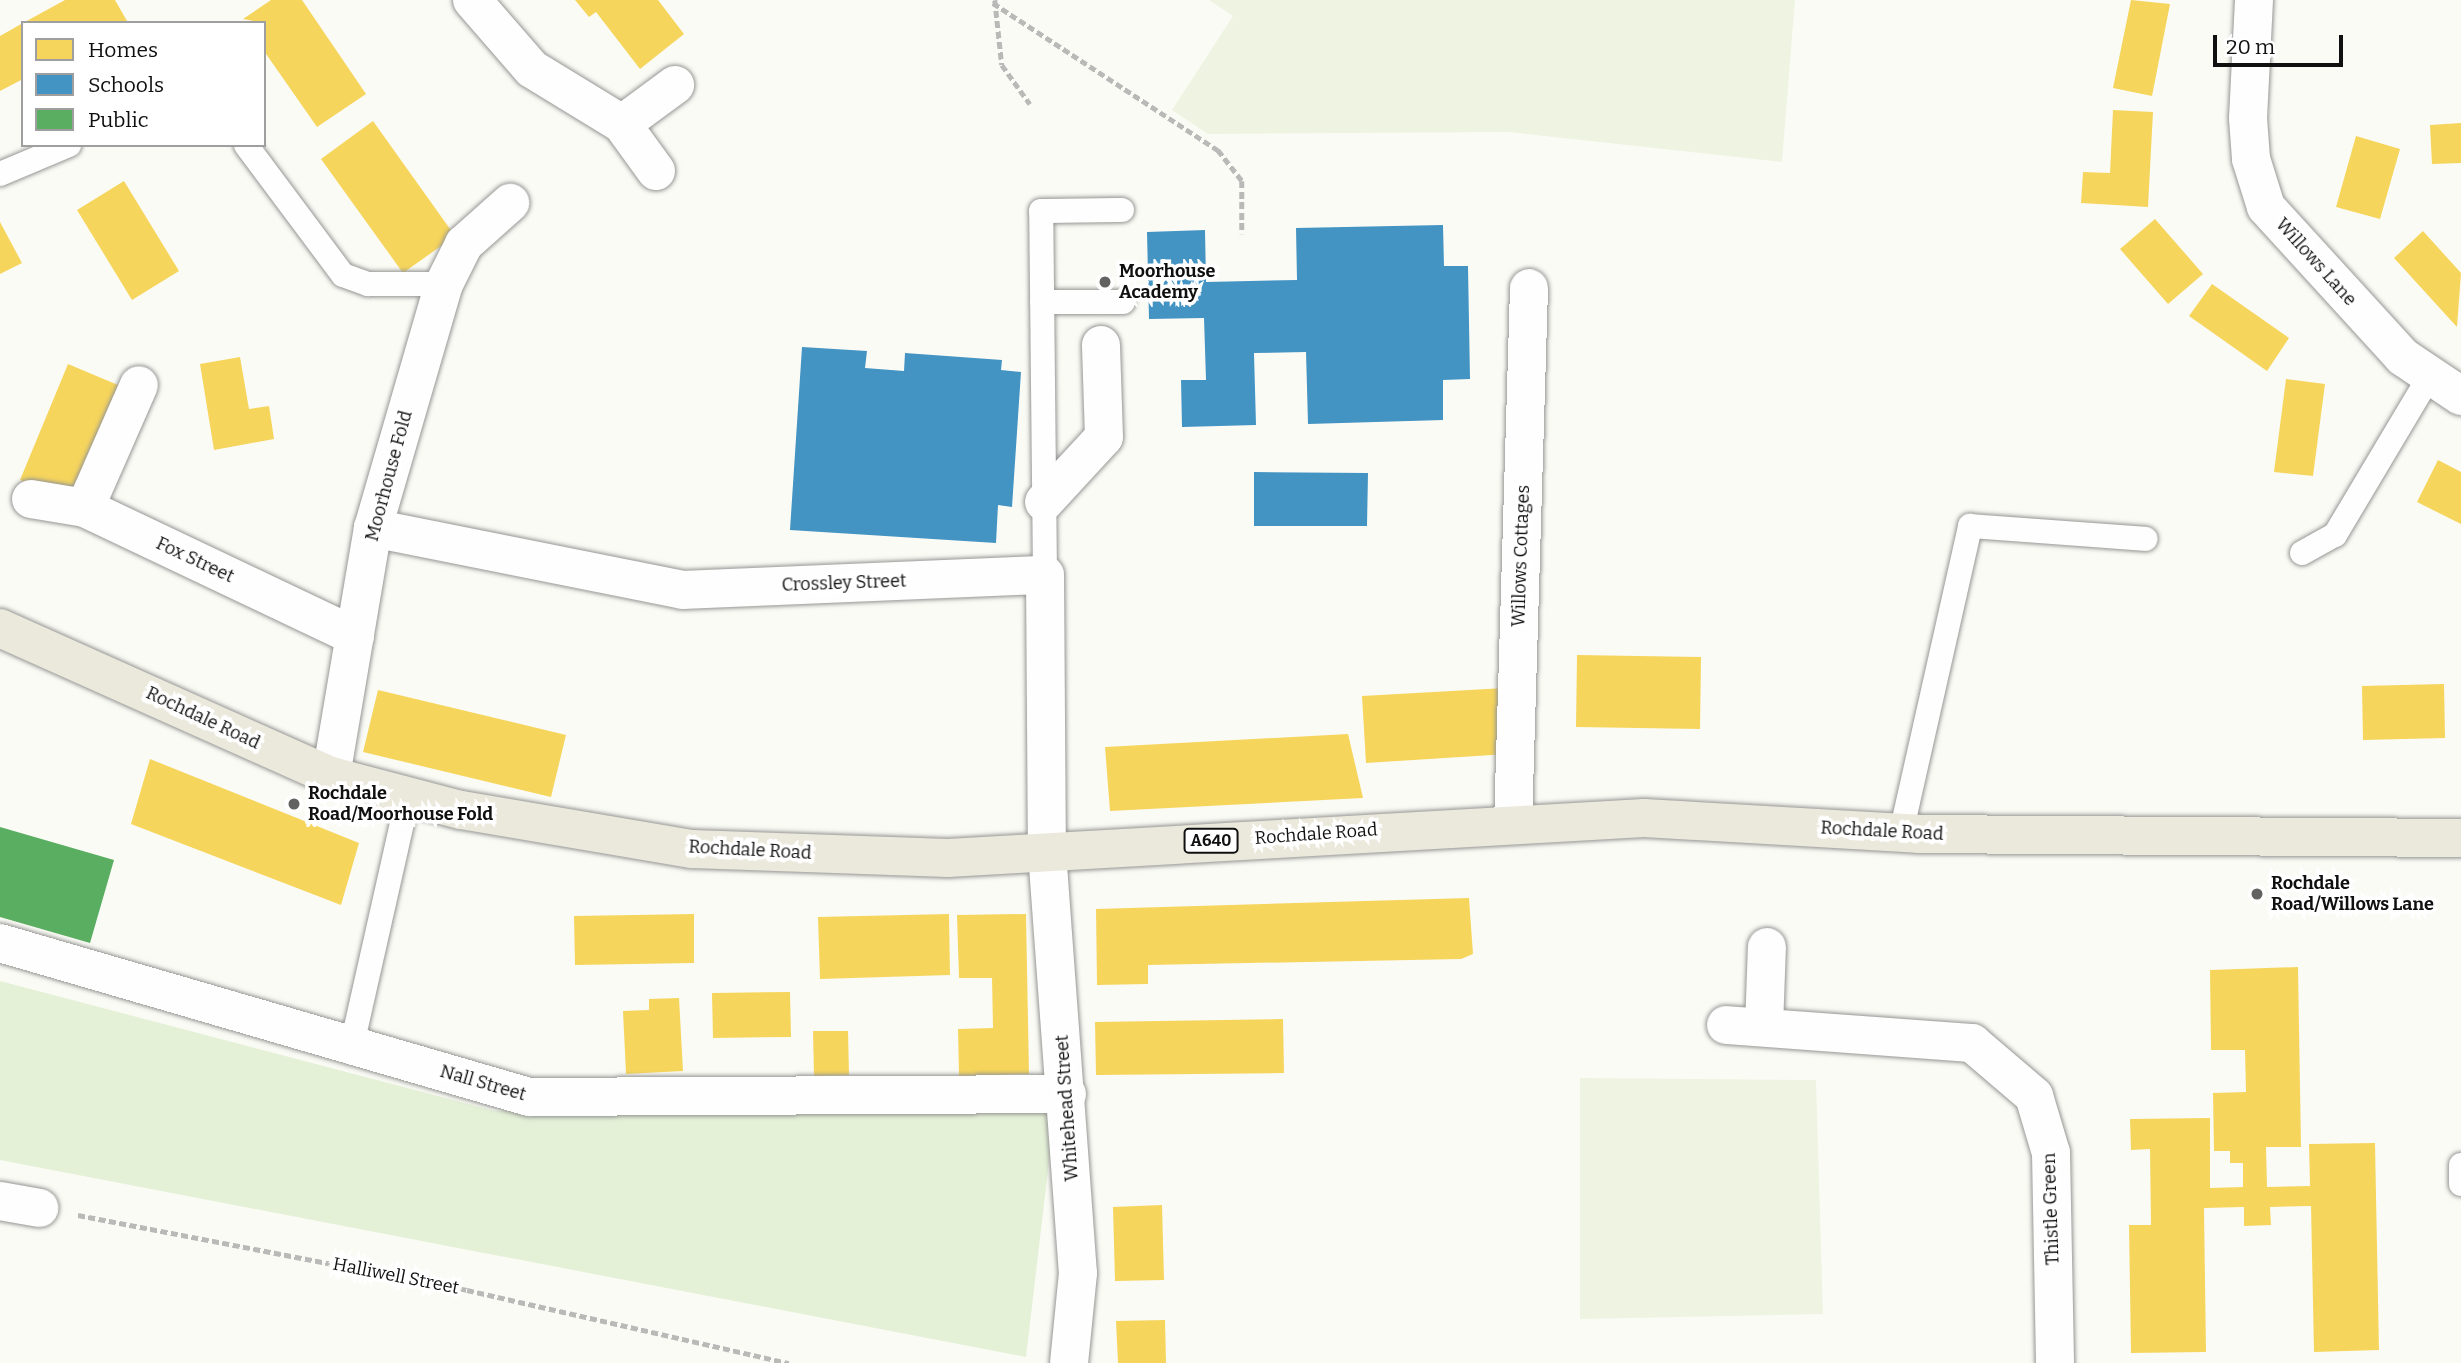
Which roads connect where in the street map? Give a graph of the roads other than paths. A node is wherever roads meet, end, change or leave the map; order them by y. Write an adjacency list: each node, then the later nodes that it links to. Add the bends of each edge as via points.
1 (472, 0): 4 (street, via 532,69)
2 (2255, 0): 17 (street, Willows Lane, via 2248,118 2251,159 2266,207)
3 (675, 85): 4 (street)
4 (622, 124): 7 (street)
5 (64, 147): 8 (lane)
6 (247, 147): 11 (lane, via 343,275 368,284)
7 (656, 171)
8 (0, 174)
9 (510, 203): 11 (street, Moorhouse Fold, via 464,244)
10 (1122, 210): 13 (lane, via 1041,211)
11 (444, 284): 21 (street, Moorhouse Fold)
12 (1529, 288): 29 (street, Willows Cottages)
13 (1042, 302): 14 (lane); 19 (lane)
14 (1123, 302)
15 (1101, 345): 19 (street, via 1104,437)
16 (139, 385): 20 (street)
17 (2444, 388): 23 (lane, via 2335,535)
18 (31, 499): 20 (street, Fox Street)
19 (1044, 502): 24 (lane)
20 (85, 508): 26 (street, Fox Street)
21 (373, 528): 24 (street, Crossley Street, via 683,590); 26 (street, Moorhouse Fold)
22 (2146, 539): 30 (lane, via 1970,526)
23 (2302, 553)
24 (1045, 575): 32 (street)
25 (0, 628): 27 (main road, Rochdale Road / A640)
26 (355, 636): 27 (street, Moorhouse Fold)
27 (331, 776): 28 (main road, Rochdale Road / A640)
28 (408, 796): 32 (main road, Rochdale Road / A640, via 692,849 948,858); 37 (lane)
29 (1513, 824): 30 (main road, Rochdale Road / A640, via 1644,818); 32 (main road, Rochdale Road / A640)
30 (1901, 833): 31 (main road, Rochdale Road / A640)
31 (2461, 838)
32 (1047, 852): 38 (street, Whitehead Street)
33 (0, 943): 37 (street, Nall Street)
34 (1767, 947): 36 (street)
35 (1726, 1025): 36 (street, Thistle Green)
36 (1764, 1027): 44 (street, Thistle Green, via 1972,1043 2034,1096 2051,1153)
37 (352, 1045): 38 (street, Nall Street, via 529,1097)
38 (1067, 1094): 43 (street, Whitehead Street, via 1078,1273)
39 (2461, 1165): 40 (lane)
40 (2461, 1184)
41 (0, 1201): 42 (street)
42 (39, 1208)
43 (1069, 1363)
44 (2055, 1363)

